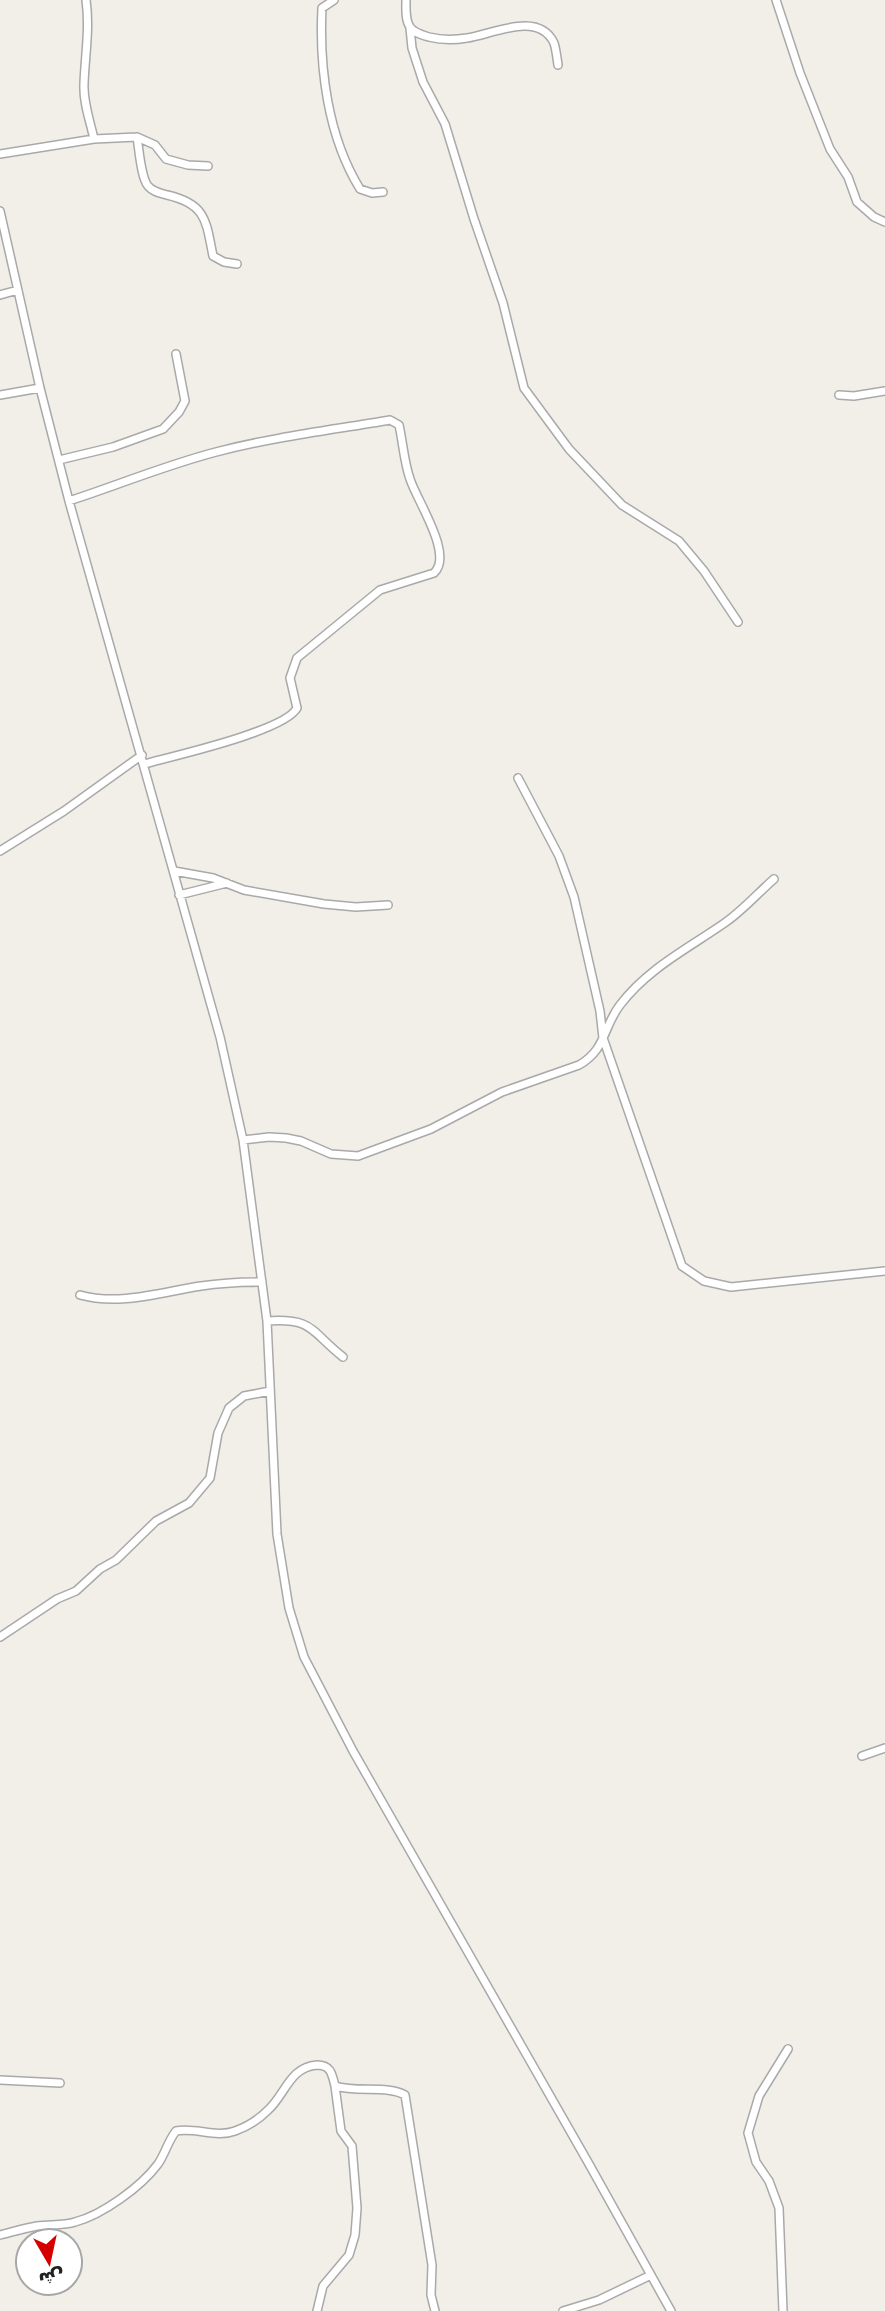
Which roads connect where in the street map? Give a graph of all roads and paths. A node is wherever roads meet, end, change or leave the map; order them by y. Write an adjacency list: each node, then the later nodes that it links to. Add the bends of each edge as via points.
1 (86, 0): 8 (street, via 84,86)
2 (334, 0): 11 (street, via 322,8 321,31 336,140 360,189)
3 (406, 0): 5 (street)
4 (776, 0): 13 (street, via 830,149 857,202)
5 (410, 28): 6 (street, via 439,39 526,27 548,36); 25 (street, via 423,82 445,124 503,303 524,388 569,449 622,505 679,541)
6 (558, 65)
7 (137, 137): 8 (street); 10 (street, via 155,145 166,159); 15 (street, via 145,184 154,192 193,205 206,218 212,256)
8 (94, 139): 9 (street)
9 (0, 154)
10 (208, 166)
11 (383, 192)
12 (0, 211): 14 (street)
13 (885, 222)
14 (4, 245): 16 (street)
15 (237, 264)
16 (18, 290): 17 (street); 19 (street)
17 (0, 295)
18 (176, 354): 23 (street, via 185,401 163,429)
19 (40, 388): 22 (street); 23 (street)
20 (885, 391): 21 (street)
21 (839, 395)
22 (0, 396)
23 (59, 460): 24 (street)
24 (69, 501): 26 (street); 27 (street, via 216,452 390,421 399,425 410,479 442,557 434,573 380,590 297,658 290,678 297,708 293,715 219,744)
25 (738, 622)
26 (142, 755): 27 (street); 29 (street, via 64,811)
27 (144, 764): 30 (street)
28 (518, 778): 35 (street, via 575,897)
29 (1, 847)
30 (174, 871): 32 (street); 33 (street)
31 (774, 878): 35 (street, via 729,920 642,982 612,1014)
32 (228, 883): 33 (street); 34 (street, via 324,904)
33 (179, 895): 36 (street, via 220,1037)
34 (388, 905)
35 (603, 1038): 36 (street, via 602,1045 579,1065 502,1092 432,1129 358,1156 331,1154 286,1138); 37 (street, via 682,1266 704,1281 732,1287)
36 (243, 1140): 38 (street)
37 (885, 1271)
38 (262, 1282): 39 (street, via 231,1282 114,1299); 40 (street)
39 (80, 1294)
40 (267, 1321): 41 (street, via 307,1325); 42 (street)
41 (342, 1357)
42 (270, 1391): 43 (street, via 244,1396 229,1408 218,1433 210,1478 190,1503 156,1521 76,1591); 51 (street, via 277,1534 289,1608 304,1657)
43 (0, 1637)
44 (885, 1748): 45 (street)
45 (862, 1756)
46 (788, 2049): 56 (street, via 759,2096 748,2133 756,2162 779,2208)
47 (0, 2080): 48 (street)
48 (60, 2083)
49 (335, 2086): 50 (street, via 325,2066 302,2068 266,2112 233,2132 176,2131 151,2172 94,2215 71,2224); 52 (street, via 341,2131 352,2146 355,2235 349,2255 323,2286); 53 (street, via 405,2095)
50 (0, 2235)
51 (651, 2275): 54 (street); 55 (street)
52 (317, 2311)
53 (435, 2311)
54 (563, 2311)
55 (671, 2311)
56 (783, 2311)

